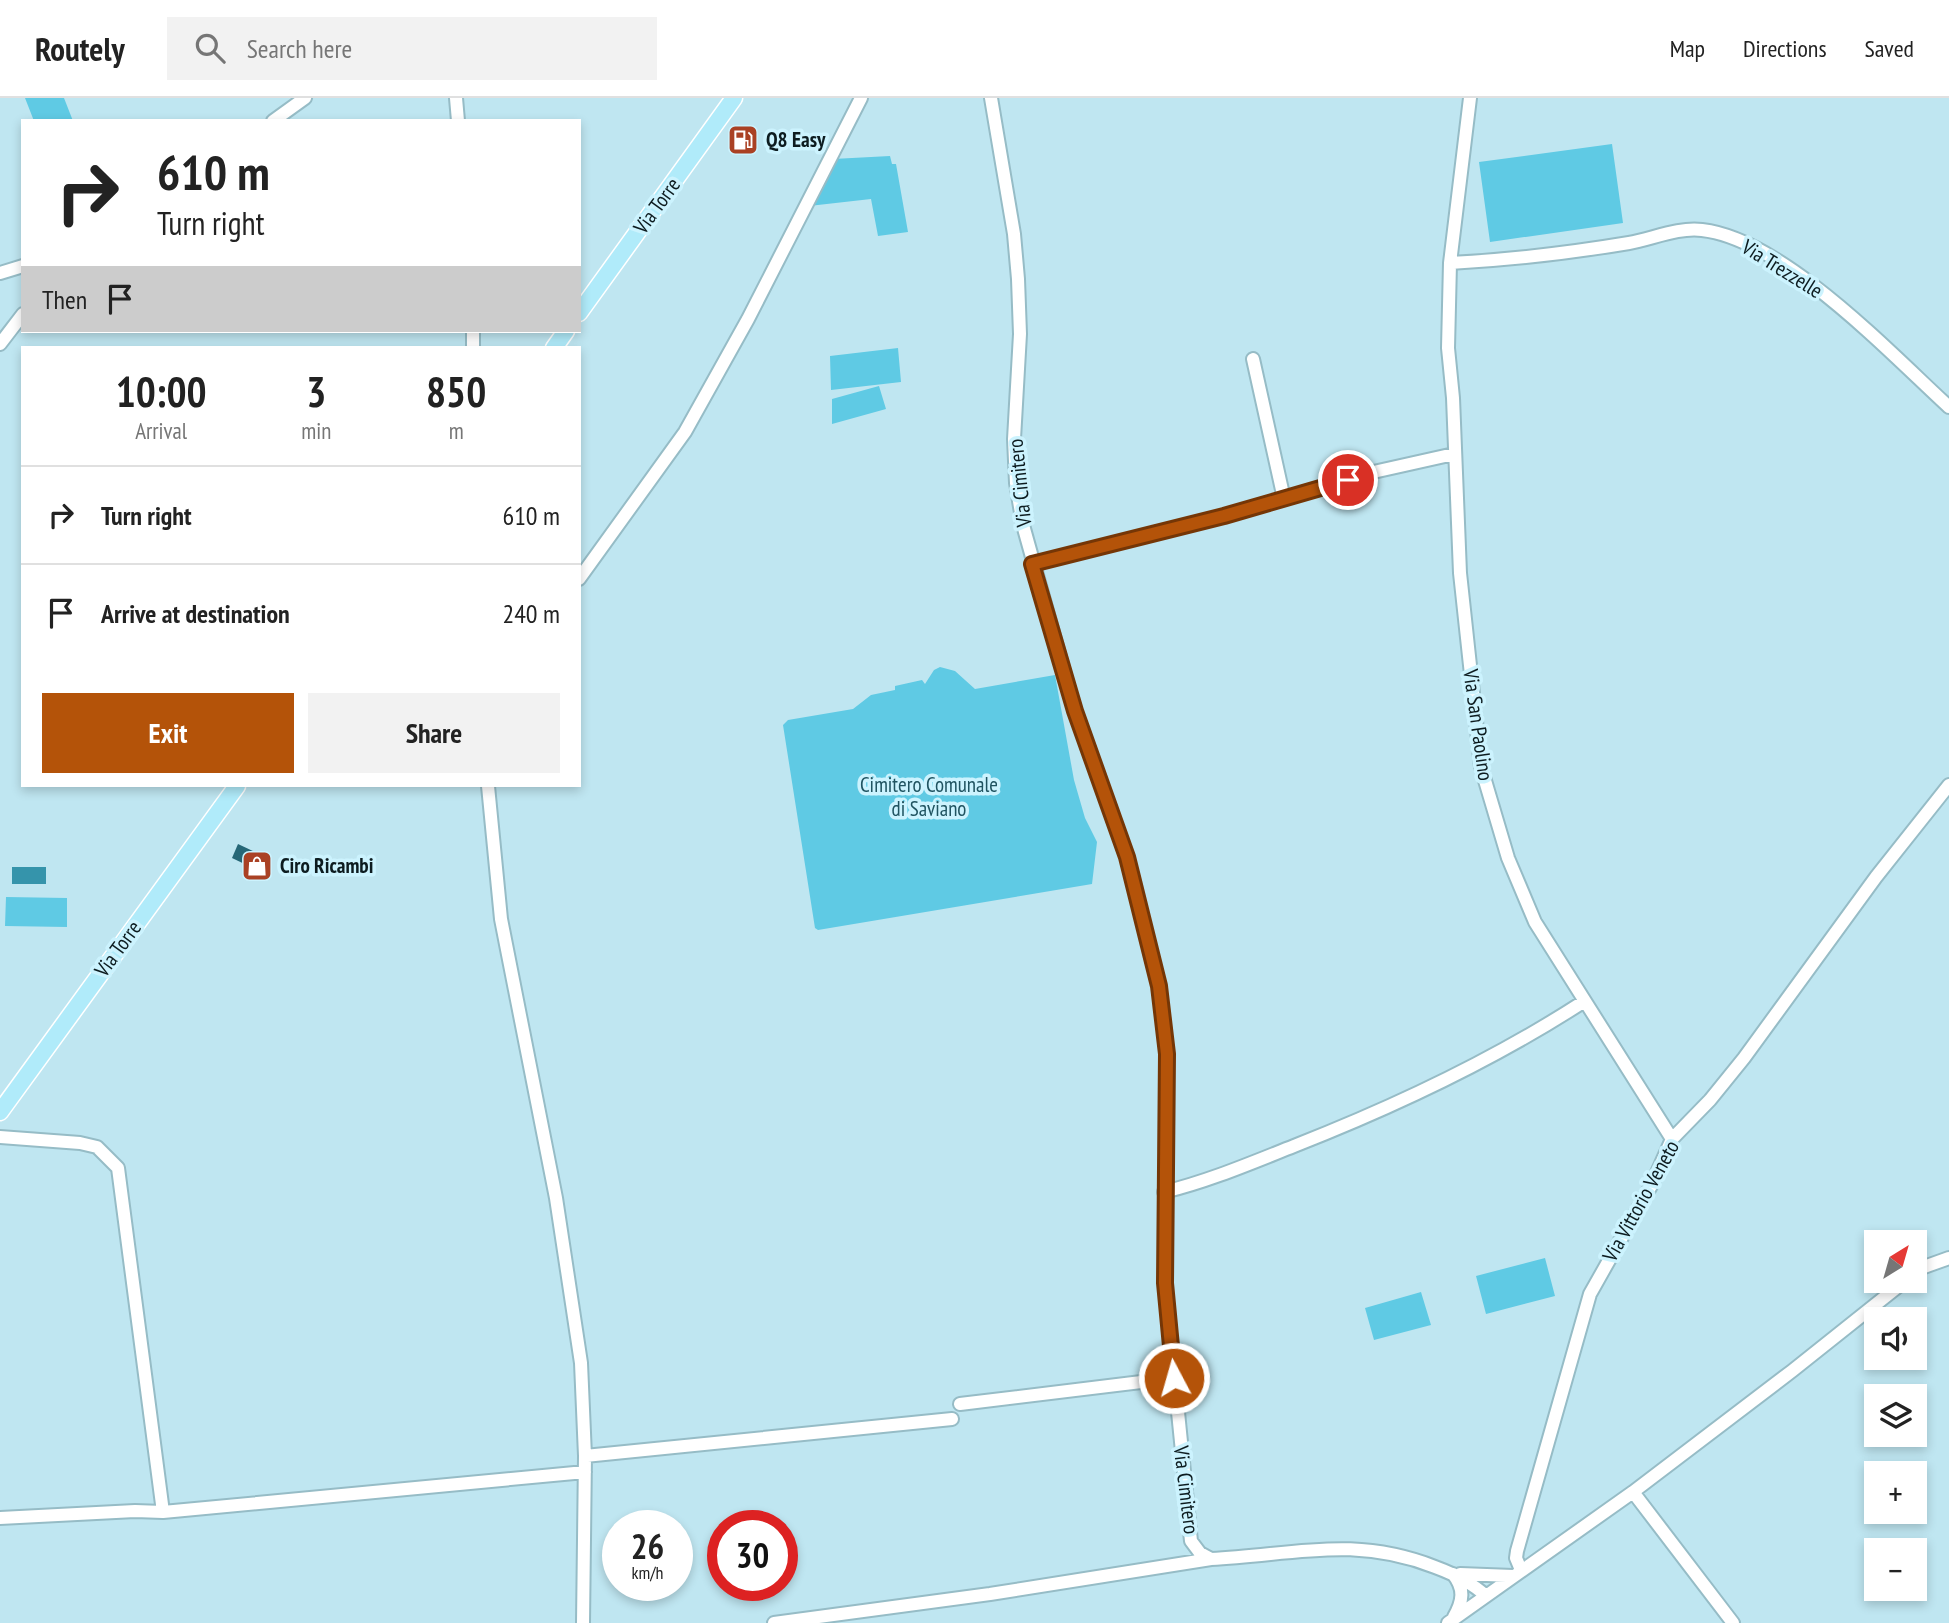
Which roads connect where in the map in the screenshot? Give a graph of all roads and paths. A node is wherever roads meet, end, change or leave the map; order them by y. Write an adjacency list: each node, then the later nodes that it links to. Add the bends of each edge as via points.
1 (305, 98): 7 (street)
2 (456, 98): 8 (street)
3 (734, 98): 12 (main road, Via Torre)
4 (861, 98): 20 (street, via 685,432)
5 (991, 98): 19 (street, Via Cimitero, via 1018,279 1016,483)
6 (1470, 98): 9 (street, Via San Paolino)
7 (276, 119)
8 (458, 119)
9 (1450, 263): 16 (street, Via Trezzelle, via 1555,255 1688,230 1718,234 1758,250 1838,304); 17 (street, Via San Paolino, via 1448,348)
10 (21, 267): 11 (street)
11 (0, 273)
12 (581, 310)
13 (21, 317): 14 (street)
14 (0, 344)
15 (1253, 359): 18 (street)
16 (1949, 407)
17 (1454, 454): 18 (street); 24 (street, Via San Paolino, via 1460,573 1480,767 1508,858 1535,922)
18 (1284, 499): 19 (street)
19 (1032, 564): 28 (street, Via Cimitero, via 1075,711 1127,857 1159,986 1167,1054)
20 (581, 576)
21 (1949, 785): 27 (street, Via Vittorio Veneto, via 1744,1058)
22 (236, 787): 25 (main road, Via Torre)
23 (488, 787): 35 (street, via 501,919 570,1279)
24 (1583, 1002): 27 (street, Via San Paolino); 28 (street, via 1482,1063 1406,1100 1193,1185)
25 (0, 1112)
26 (0, 1137): 38 (street, via 97,1147 118,1168)
27 (1672, 1139): 41 (street, Via Vittorio Veneto, via 1590,1294 1517,1551)
28 (1164, 1192): 32 (street, Via Cimitero, via 1165,1283)
29 (1949, 1258): 30 (street)
30 (1927, 1266)
31 (1890, 1293): 37 (street)
32 (1174, 1378): 33 (street); 40 (street, Via Cimitero, via 1191,1541)
33 (960, 1404)
34 (952, 1419): 35 (street)
35 (586, 1456): 36 (street)
36 (585, 1472): 38 (street); 45 (street)
37 (1633, 1492): 41 (street); 47 (street)
38 (163, 1512): 39 (street)
39 (0, 1518)
40 (1211, 1559): 42 (street, Via Cimitero, via 1350,1548 1412,1558); 46 (street)
41 (1517, 1573): 42 (street, Via Cimitero); 43 (street)
42 (1452, 1574): 43 (street, Via Cimitero); 44 (street, via 1460,1583 1463,1598)
43 (1486, 1596): 44 (street)
44 (1450, 1622)
45 (583, 1623)
46 (774, 1623)
47 (1733, 1623)

